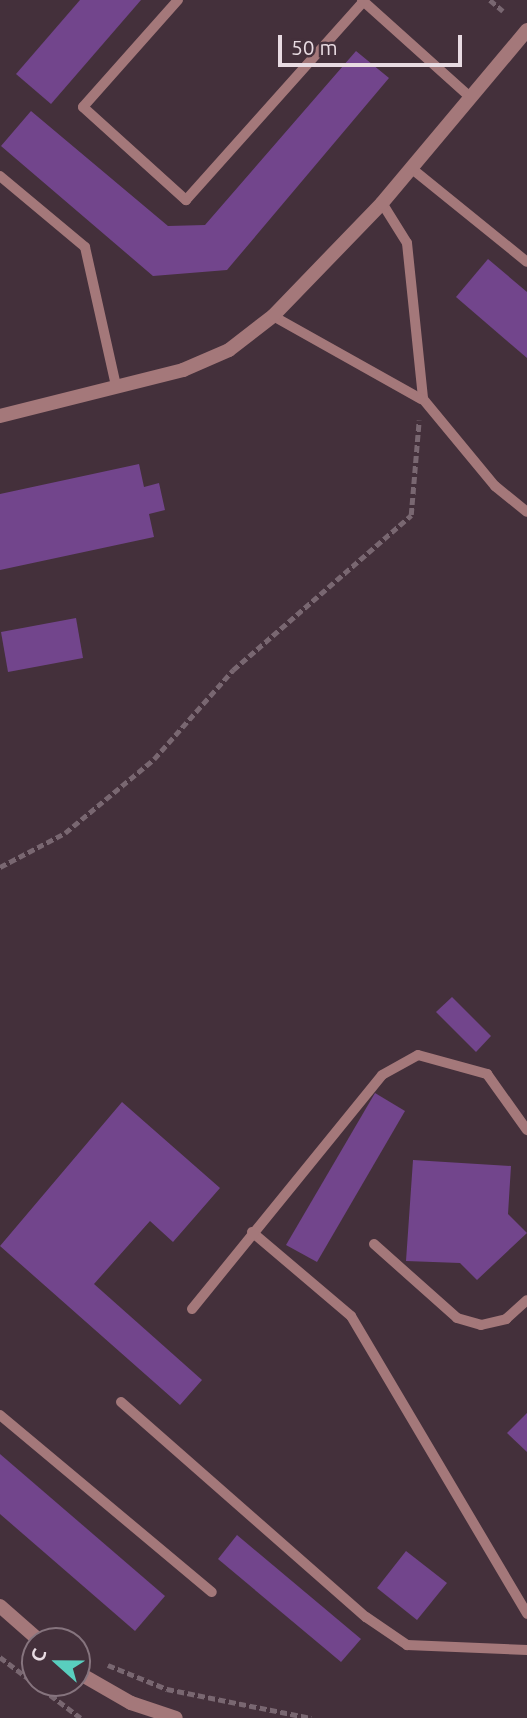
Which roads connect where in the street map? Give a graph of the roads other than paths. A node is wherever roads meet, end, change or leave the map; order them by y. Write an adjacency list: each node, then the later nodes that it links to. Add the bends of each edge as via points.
1 (178, 0): 2 (lane, via 83,107 186,200)
2 (363, 1): 4 (lane)
3 (527, 30): 4 (street)
4 (469, 96): 5 (street)
5 (411, 168): 7 (street); 8 (lane)
6 (0, 176): 10 (lane, via 85,247)
7 (382, 203): 9 (street); 13 (lane, via 407,243 423,399 495,486)
8 (527, 262)
9 (272, 316): 10 (street, via 229,350); 11 (lane)
10 (116, 386): 12 (street)
11 (421, 399)
12 (0, 416)
13 (527, 512)
14 (527, 1130): 15 (lane, via 487,1074 418,1055 382,1075)
15 (252, 1231): 18 (lane); 23 (lane, via 351,1316)
16 (374, 1244): 17 (lane, via 457,1318 481,1325 506,1319)
17 (527, 1300)
18 (192, 1309)
19 (121, 1402): 25 (lane, via 366,1617 407,1645)
20 (0, 1415): 21 (lane)
21 (212, 1592)
22 (0, 1606): 24 (street)
23 (527, 1614)
24 (24, 1627)
25 (527, 1650)
26 (91, 1680): 27 (street, via 131,1703)
27 (176, 1718)

